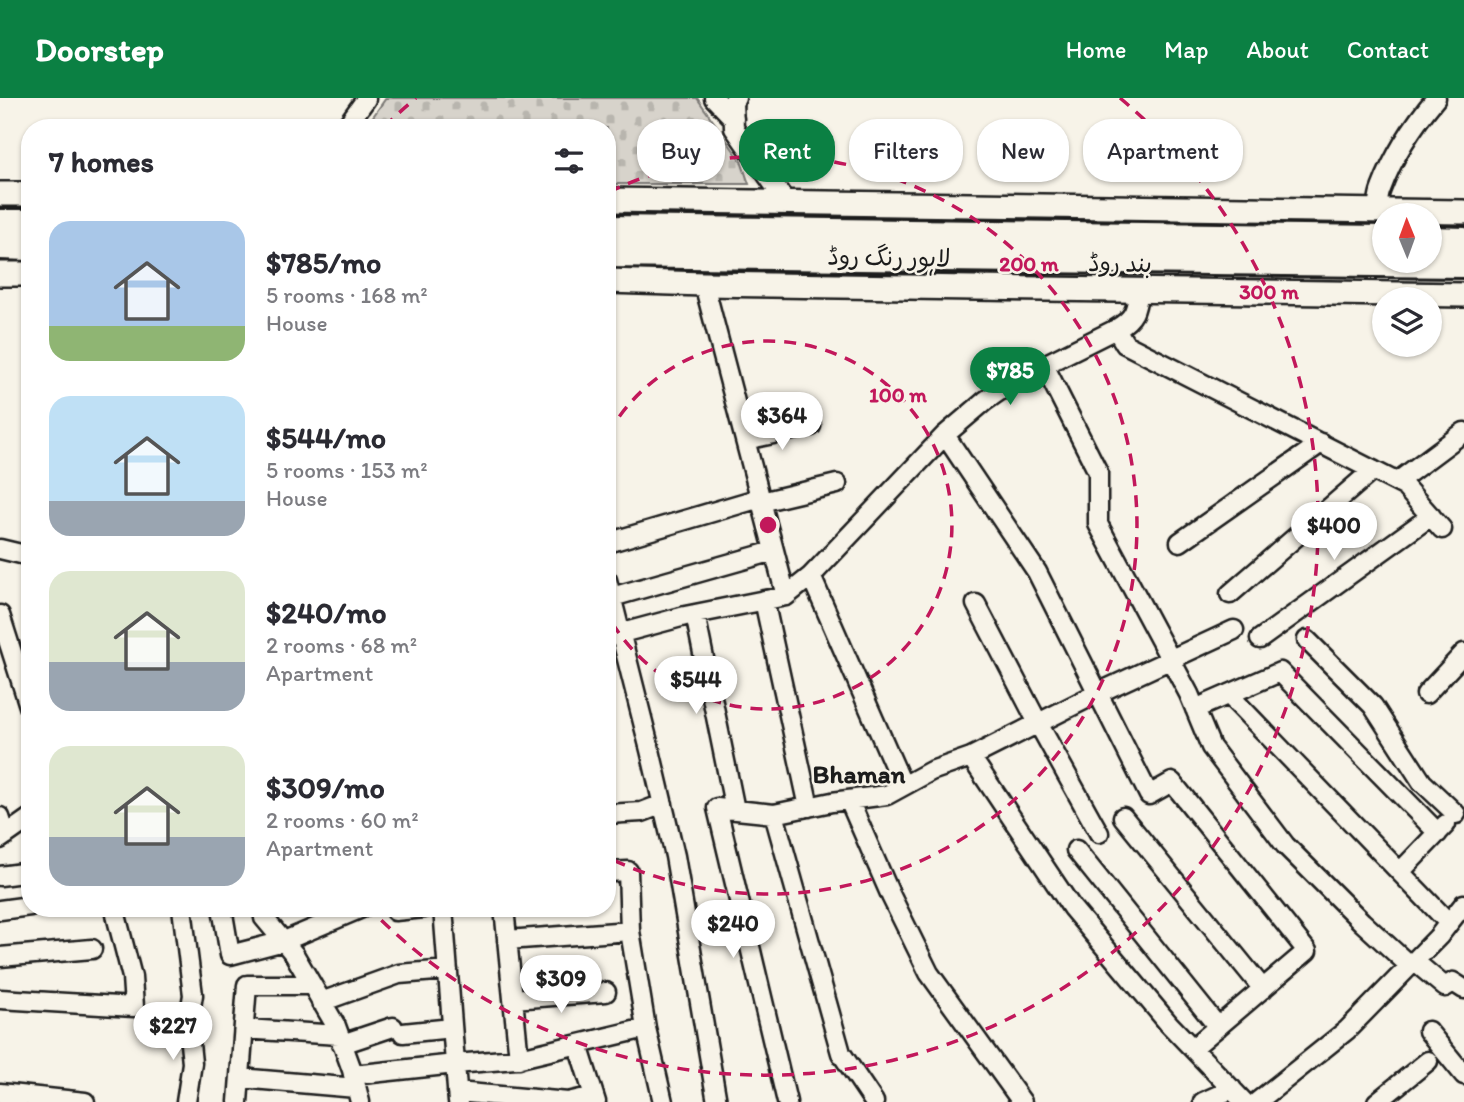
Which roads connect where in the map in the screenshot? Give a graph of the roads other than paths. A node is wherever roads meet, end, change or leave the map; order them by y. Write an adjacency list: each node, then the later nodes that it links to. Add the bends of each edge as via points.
1 (365, 98): 5 (street)
2 (714, 98): 6 (street)
3 (736, 98): 6 (street)
4 (1436, 98): 11 (street, via 1400,149)
5 (352, 119)
6 (734, 119): 10 (street, via 734,128)
7 (0, 194): 8 (main road)
8 (21, 194)
9 (616, 200): 10 (main road)
10 (786, 202): 12 (main road)
11 (1378, 203)
12 (1372, 211)
13 (1442, 212): 14 (main road)
14 (1464, 212)
15 (0, 223): 16 (highway)
16 (21, 223)
17 (616, 229): 18 (highway, لاہور رنگ روڈ)
18 (1372, 239)
19 (1442, 240): 20 (highway)
20 (1464, 241)
21 (0, 246): 22 (highway)
22 (21, 247)
23 (616, 254): 24 (highway, لاہور رنگ روڈ)
24 (1464, 264)
25 (0, 274): 26 (main road)
26 (21, 274)
27 (616, 281): 28 (main road, بند روڈ)
28 (704, 284): 29 (main road, بند روڈ); 36 (street)
29 (1139, 290): 30 (main road, بند روڈ); 31 (street, via 1133,316)
30 (1464, 295)
31 (1116, 329): 32 (street); 37 (street, via 1125,344)
32 (1044, 365): 35 (street, via 985,401); 61 (street, via 1098,472 1098,524)
33 (811, 426): 36 (street)
34 (1464, 432): 39 (street)
35 (945, 436): 47 (street); 63 (street, via 1037,572)
36 (745, 440): 41 (street)
37 (1321, 443): 38 (street); 43 (street)
38 (1373, 470): 39 (street); 49 (street)
39 (1397, 482): 57 (street, via 1436,523)
40 (837, 484): 41 (street)
41 (761, 500): 42 (street); 45 (street)
42 (616, 540)
43 (1180, 542)
44 (0, 549): 46 (street)
45 (774, 551): 48 (street); 50 (street)
46 (21, 554)
47 (811, 576): 50 (street); 69 (street)
48 (616, 587)
49 (1230, 594)
50 (786, 596): 51 (street)
51 (764, 600): 53 (street); 72 (street)
52 (976, 604): 67 (street)
53 (695, 614): 56 (street); 74 (street)
54 (0, 615): 62 (street)
55 (1234, 630): 61 (street)
56 (616, 634)
57 (1260, 639)
58 (1307, 640): 73 (street, via 1373,706 1422,782)
59 (616, 642): 71 (street)
60 (1464, 653): 64 (street)
61 (1170, 660): 63 (street); 66 (street)
62 (21, 681)
63 (1098, 693): 67 (street); 107 (street, via 1149,795 1172,782 1307,951)
64 (1426, 694)
65 (1229, 695): 66 (street); 81 (street, via 1280,672); 85 (street)
66 (1195, 709): 104 (street, via 1211,747 1285,845)
67 (1038, 723): 68 (street); 80 (street)
68 (971, 757): 69 (street); 120 (street, via 1072,908)
69 (903, 786): 70 (street, via 887,795)
70 (849, 800): 72 (street); 139 (street, via 929,973)
71 (663, 804): 75 (street, via 642,812); 136 (street)
72 (808, 807): 76 (street)
73 (1460, 809): 81 (street)
74 (735, 810): 76 (street); 137 (street, via 717,808)
75 (616, 813)
76 (774, 814): 138 (street, via 841,1053)
77 (0, 817): 82 (street)
78 (1124, 817): 107 (street)
79 (21, 824): 82 (street)
80 (1099, 833)
81 (1438, 833): 85 (street)
82 (3, 837)
83 (1076, 850): 113 (street)
84 (616, 872): 99 (street, via 628,871)
85 (1400, 872): 98 (street)
86 (21, 873): 87 (street)
87 (0, 876)
88 (1464, 904): 98 (street)
89 (21, 906): 90 (street)
90 (0, 910)
91 (117, 917): 110 (street, via 132,977 134,1007)
92 (183, 917): 133 (street, via 193,995)
93 (224, 917): 101 (street, via 230,955)
94 (264, 917): 101 (street)
95 (341, 917): 101 (street)
96 (444, 917): 105 (street)
97 (505, 917): 100 (street)
98 (1449, 923): 104 (street)
99 (630, 931): 100 (street); 115 (street)
100 (507, 940): 111 (street)
101 (284, 941): 106 (street)
102 (92, 949): 103 (street)
103 (0, 957)
104 (1412, 963): 108 (street, via 1445,987 1453,982); 142 (street, via 1347,1030)
105 (448, 970): 112 (street, via 399,974); 114 (street)
106 (311, 985): 112 (street); 116 (street, via 247,985)
107 (1263, 989): 113 (street)
108 (1464, 989)
109 (607, 992): 111 (street)
110 (0, 999)
111 (513, 999): 121 (street)
112 (321, 1002): 118 (street)
113 (1218, 1027): 120 (street)
114 (452, 1028): 118 (street, via 398,1030); 123 (street)
115 (646, 1028): 119 (street); 135 (street)
116 (244, 1029): 118 (street); 125 (street)
117 (1428, 1031): 124 (street)
118 (340, 1040): 126 (street)
119 (578, 1045): 121 (street); 131 (street)
120 (1193, 1048): 127 (street)
121 (519, 1059): 123 (street)
122 (1428, 1061): 143 (street)
123 (455, 1064): 126 (street); 129 (street)
124 (1464, 1074)
125 (240, 1078): 126 (street); 134 (street)
126 (356, 1088)
127 (1232, 1089): 140 (street); 141 (street)
128 (0, 1093): 130 (street)
129 (458, 1097): 131 (street)
130 (35, 1099): 132 (street)
131 (595, 1099)
132 (85, 1102)
133 (186, 1102)
134 (238, 1102)
135 (663, 1102)
136 (718, 1102)
137 (787, 1102)
138 (874, 1102)
139 (1022, 1102)
140 (1203, 1102)
141 (1244, 1102)
142 (1257, 1102)
143 (1377, 1102)

